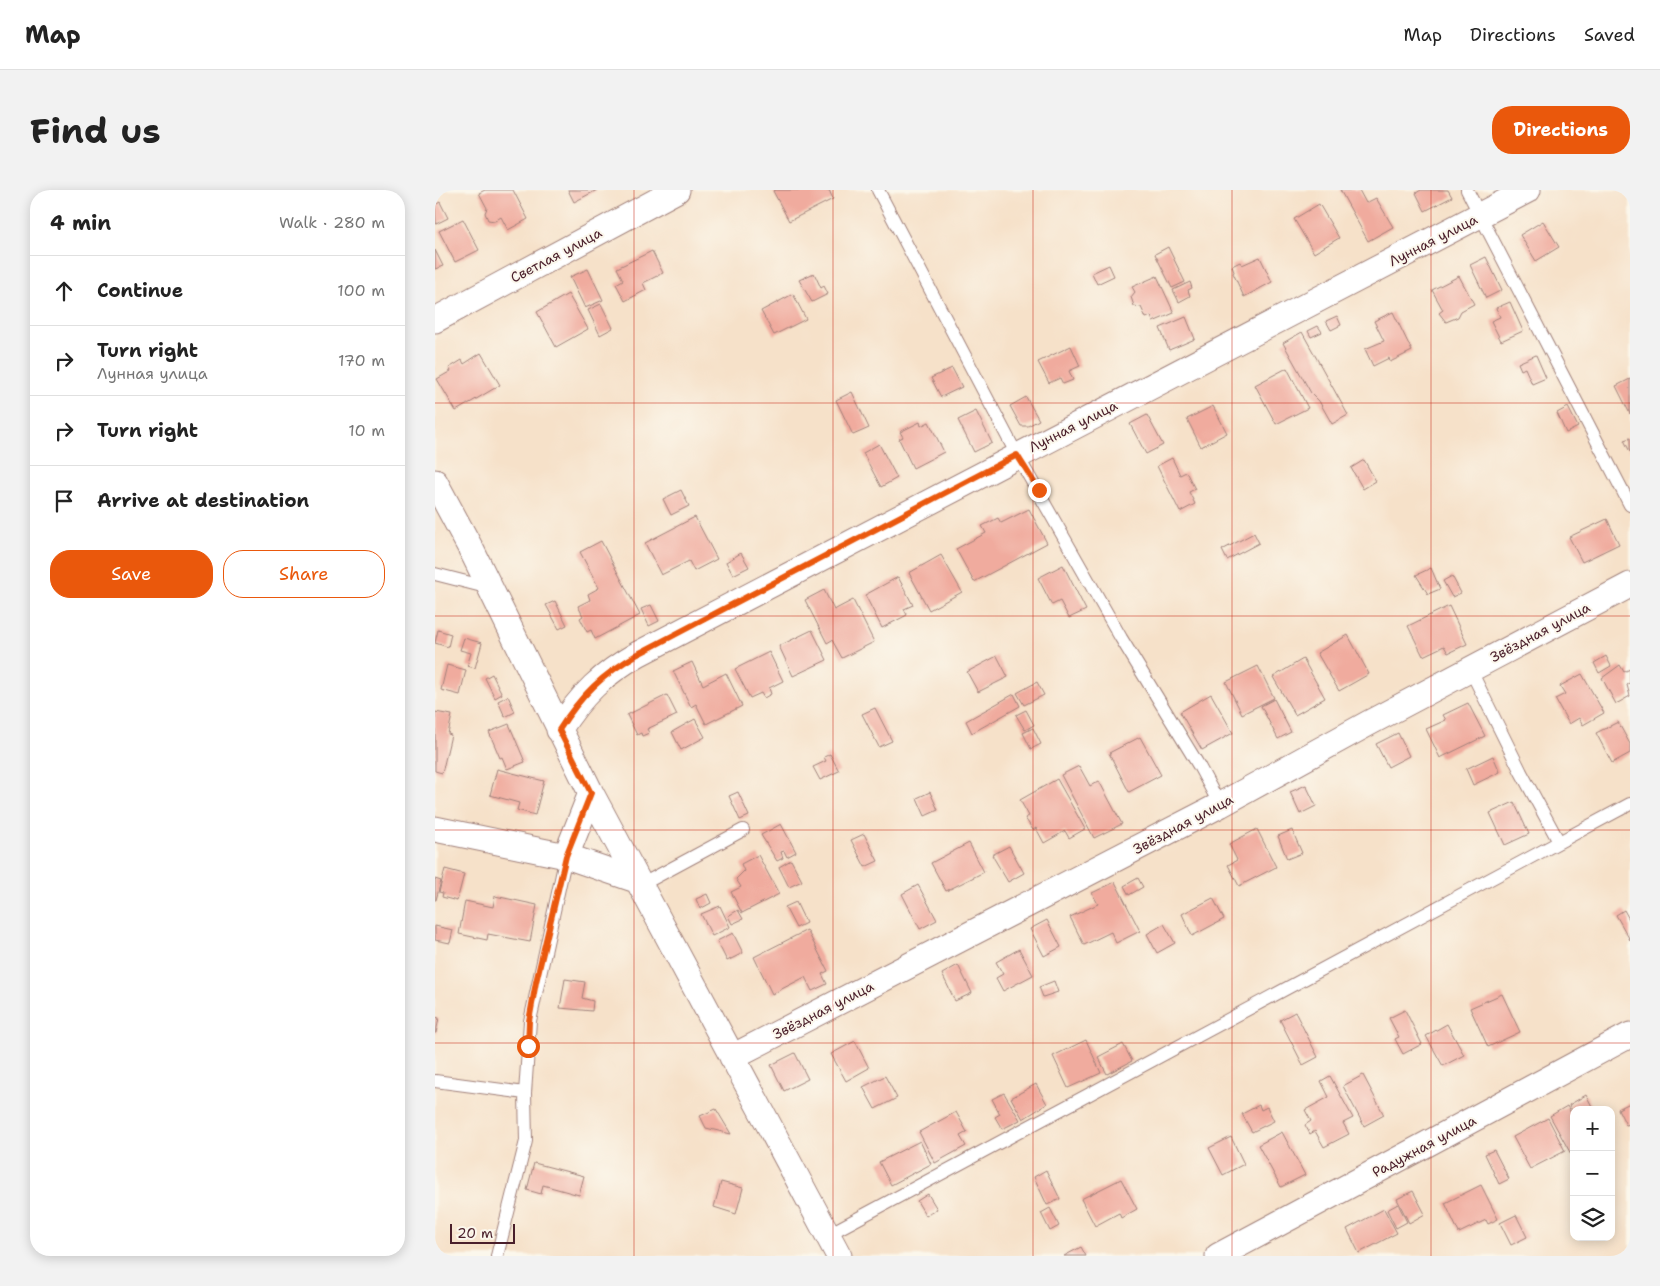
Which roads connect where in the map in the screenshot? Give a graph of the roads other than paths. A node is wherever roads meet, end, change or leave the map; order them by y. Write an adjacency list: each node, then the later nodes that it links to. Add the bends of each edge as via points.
1 (677, 190): 6 (street, Светлая улица)
2 (878, 190): 7 (lane)
3 (1467, 190): 5 (lane)
4 (1528, 190): 5 (street, Лунная улица)
5 (1481, 215): 7 (street, Лунная улица); 9 (lane)
6 (435, 320)
7 (1017, 455): 14 (street, Лунная улица, via 616,666 603,675 571,710); 17 (lane)
8 (435, 482): 12 (street)
9 (1630, 505)
10 (435, 574): 12 (lane)
11 (1630, 585): 13 (street, Звёздная улица)
12 (490, 588): 14 (street)
13 (1470, 669): 17 (street, Звёздная улица); 20 (lane)
14 (559, 730): 15 (street)
15 (591, 793): 21 (street); 22 (street)
16 (1630, 804): 20 (lane)
17 (1220, 805): 24 (street, Звёздная улица)
18 (435, 829): 21 (street)
19 (743, 830): 22 (lane)
20 (1559, 842): 27 (lane)
21 (566, 856): 22 (street); 26 (lane, via 532,1004)
22 (638, 883): 24 (street)
23 (1630, 1035): 30 (street, Радужная улица)
24 (732, 1057): 27 (street)
25 (435, 1081): 26 (lane)
26 (525, 1093): 28 (lane, via 526,1141)
27 (827, 1235): 29 (street)
28 (497, 1256)
29 (839, 1256)
30 (1218, 1256)

